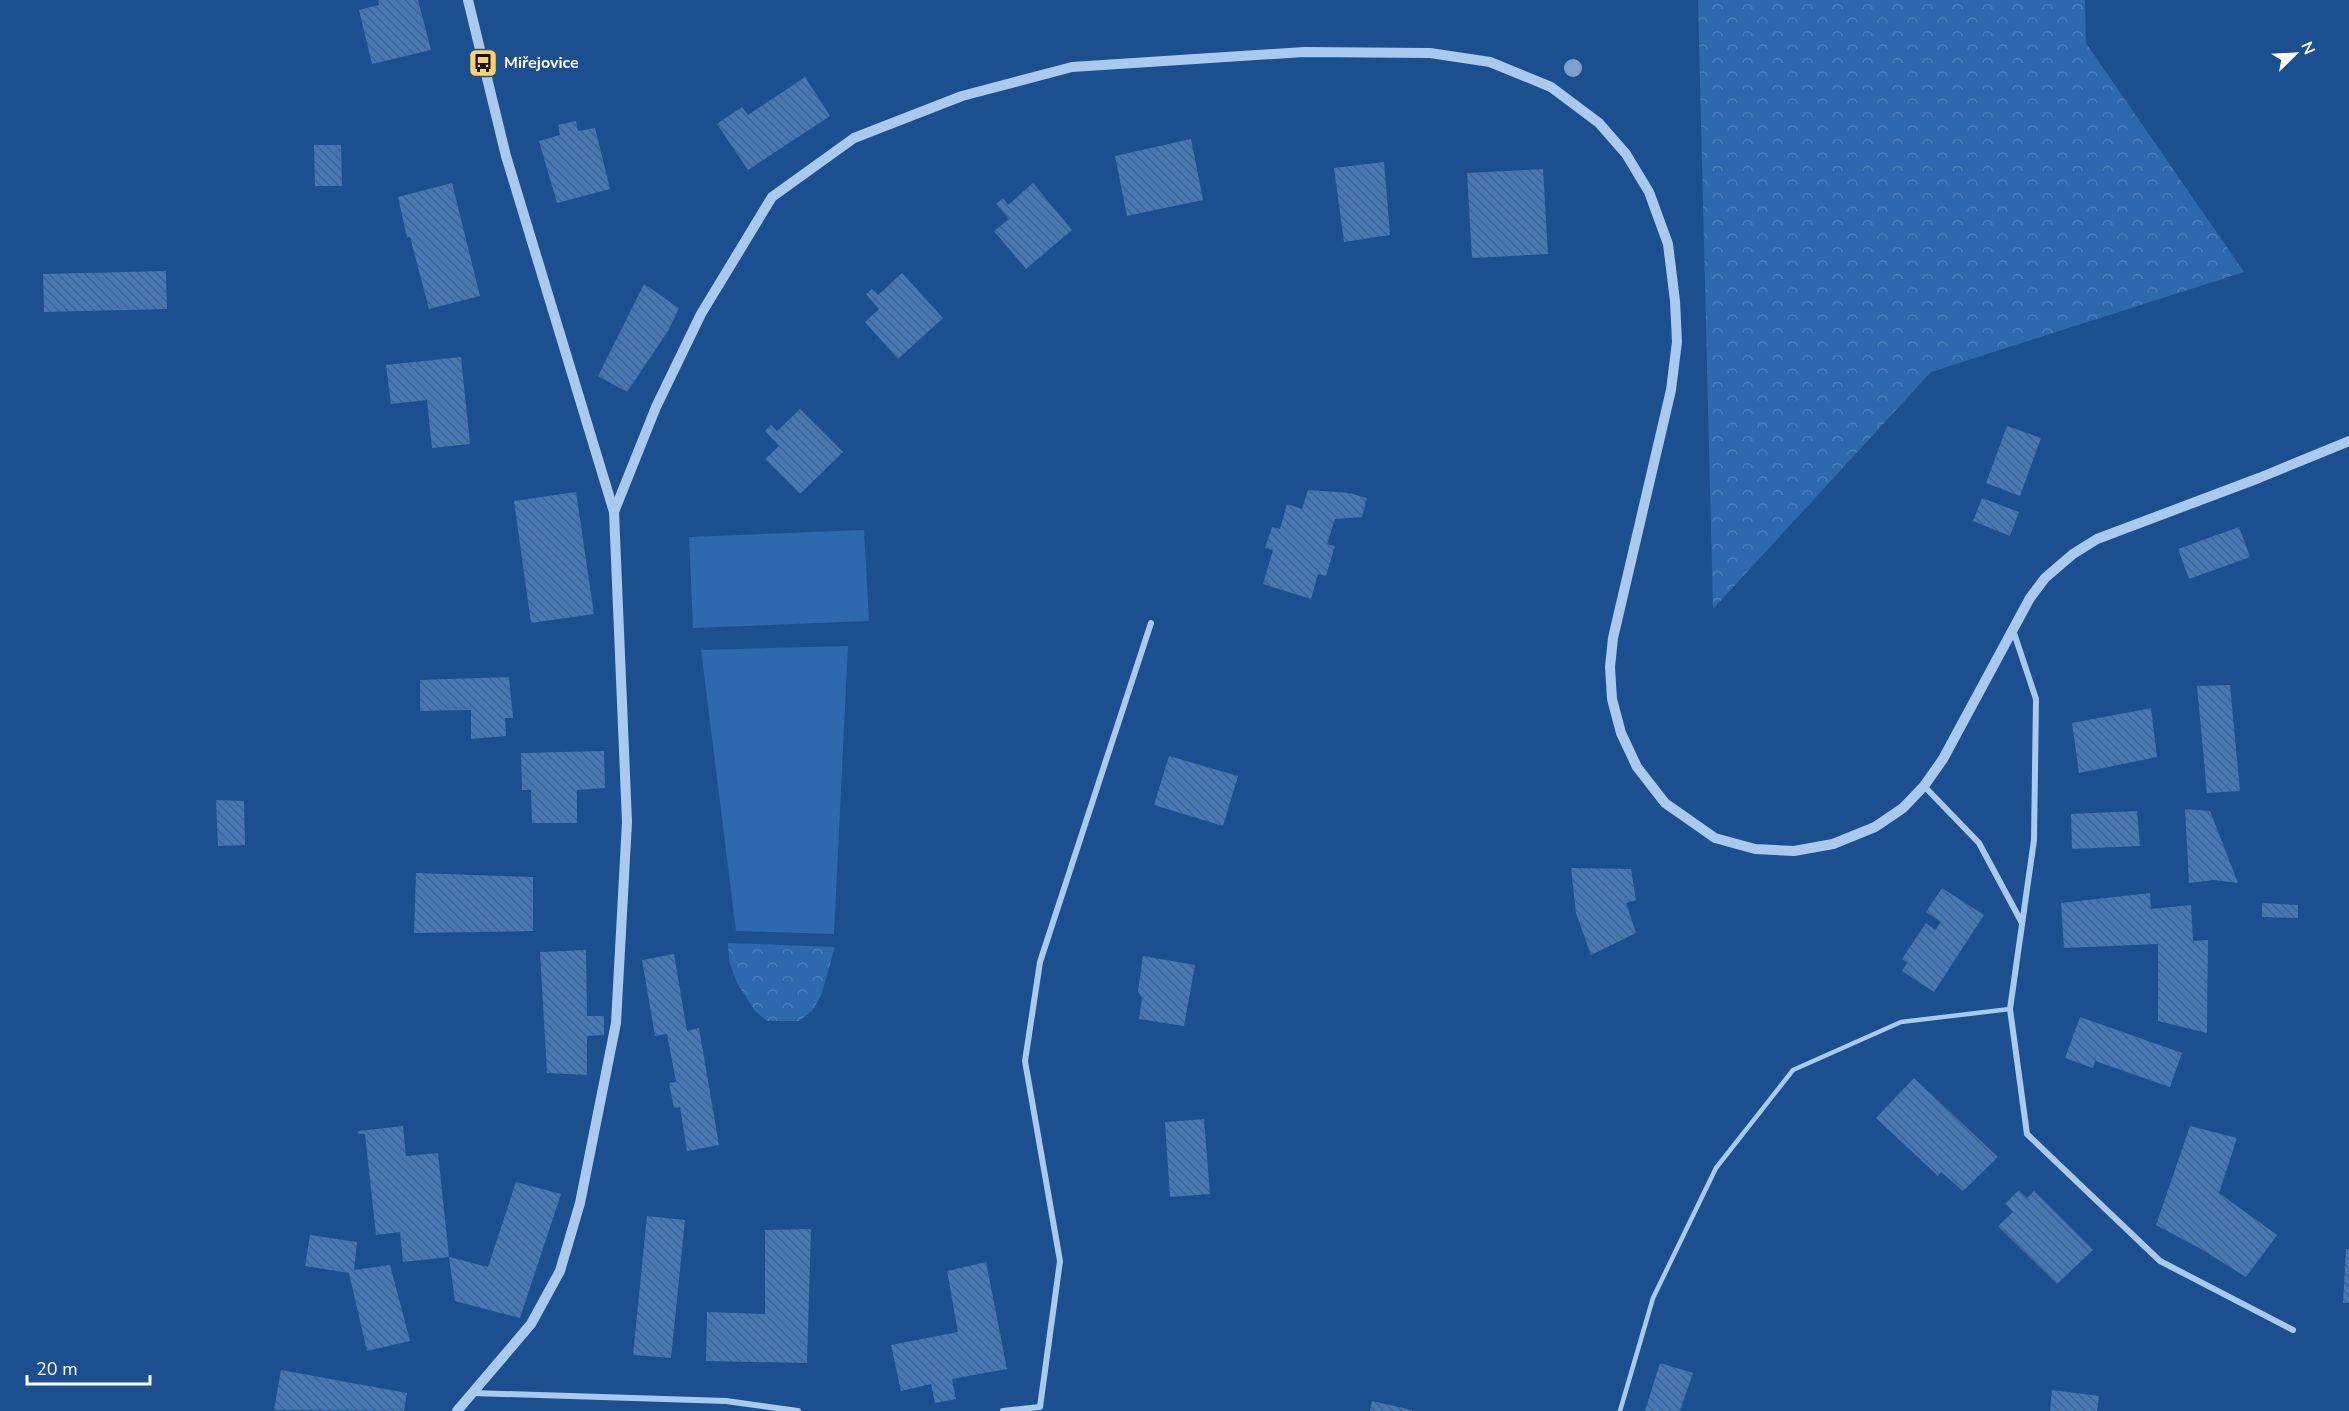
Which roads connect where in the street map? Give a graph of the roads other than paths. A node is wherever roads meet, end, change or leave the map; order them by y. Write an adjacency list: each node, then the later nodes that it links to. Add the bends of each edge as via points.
1 (468, 0): 3 (street, via 506,156)
2 (2349, 441): 5 (street, via 2097,539 2045,578)
3 (614, 512): 6 (street, via 701,314 772,197 854,138 962,96 1072,67 1304,52 1430,53 1490,62 1551,87 1599,123 1626,154 1649,192 1668,244 1677,342 1671,390 1613,638 1610,668 1612,699 1621,733 1637,767 1665,803 1715,838 1755,849 1794,850 1833,844 1875,827); 10 (street, via 627,822 616,1023 580,1203 560,1270 531,1324)
4 (1151, 623): 13 (street, via 1040,962 1025,1061 1060,1261 1040,1407)
5 (2013, 629): 6 (street, via 1943,759); 7 (street, via 2036,699 2034,840)
6 (1924, 786): 7 (street, via 1979,843)
7 (2022, 922): 8 (street)
8 (2010, 1009): 9 (street, via 2027,1134 2160,1262); 14 (lane, via 1901,1022 1793,1070 1716,1168 1653,1298)
9 (2293, 1330)
10 (472, 1393): 11 (street); 12 (street, via 726,1401)
11 (457, 1411)
12 (798, 1411)
13 (1003, 1411)
14 (1620, 1411)

